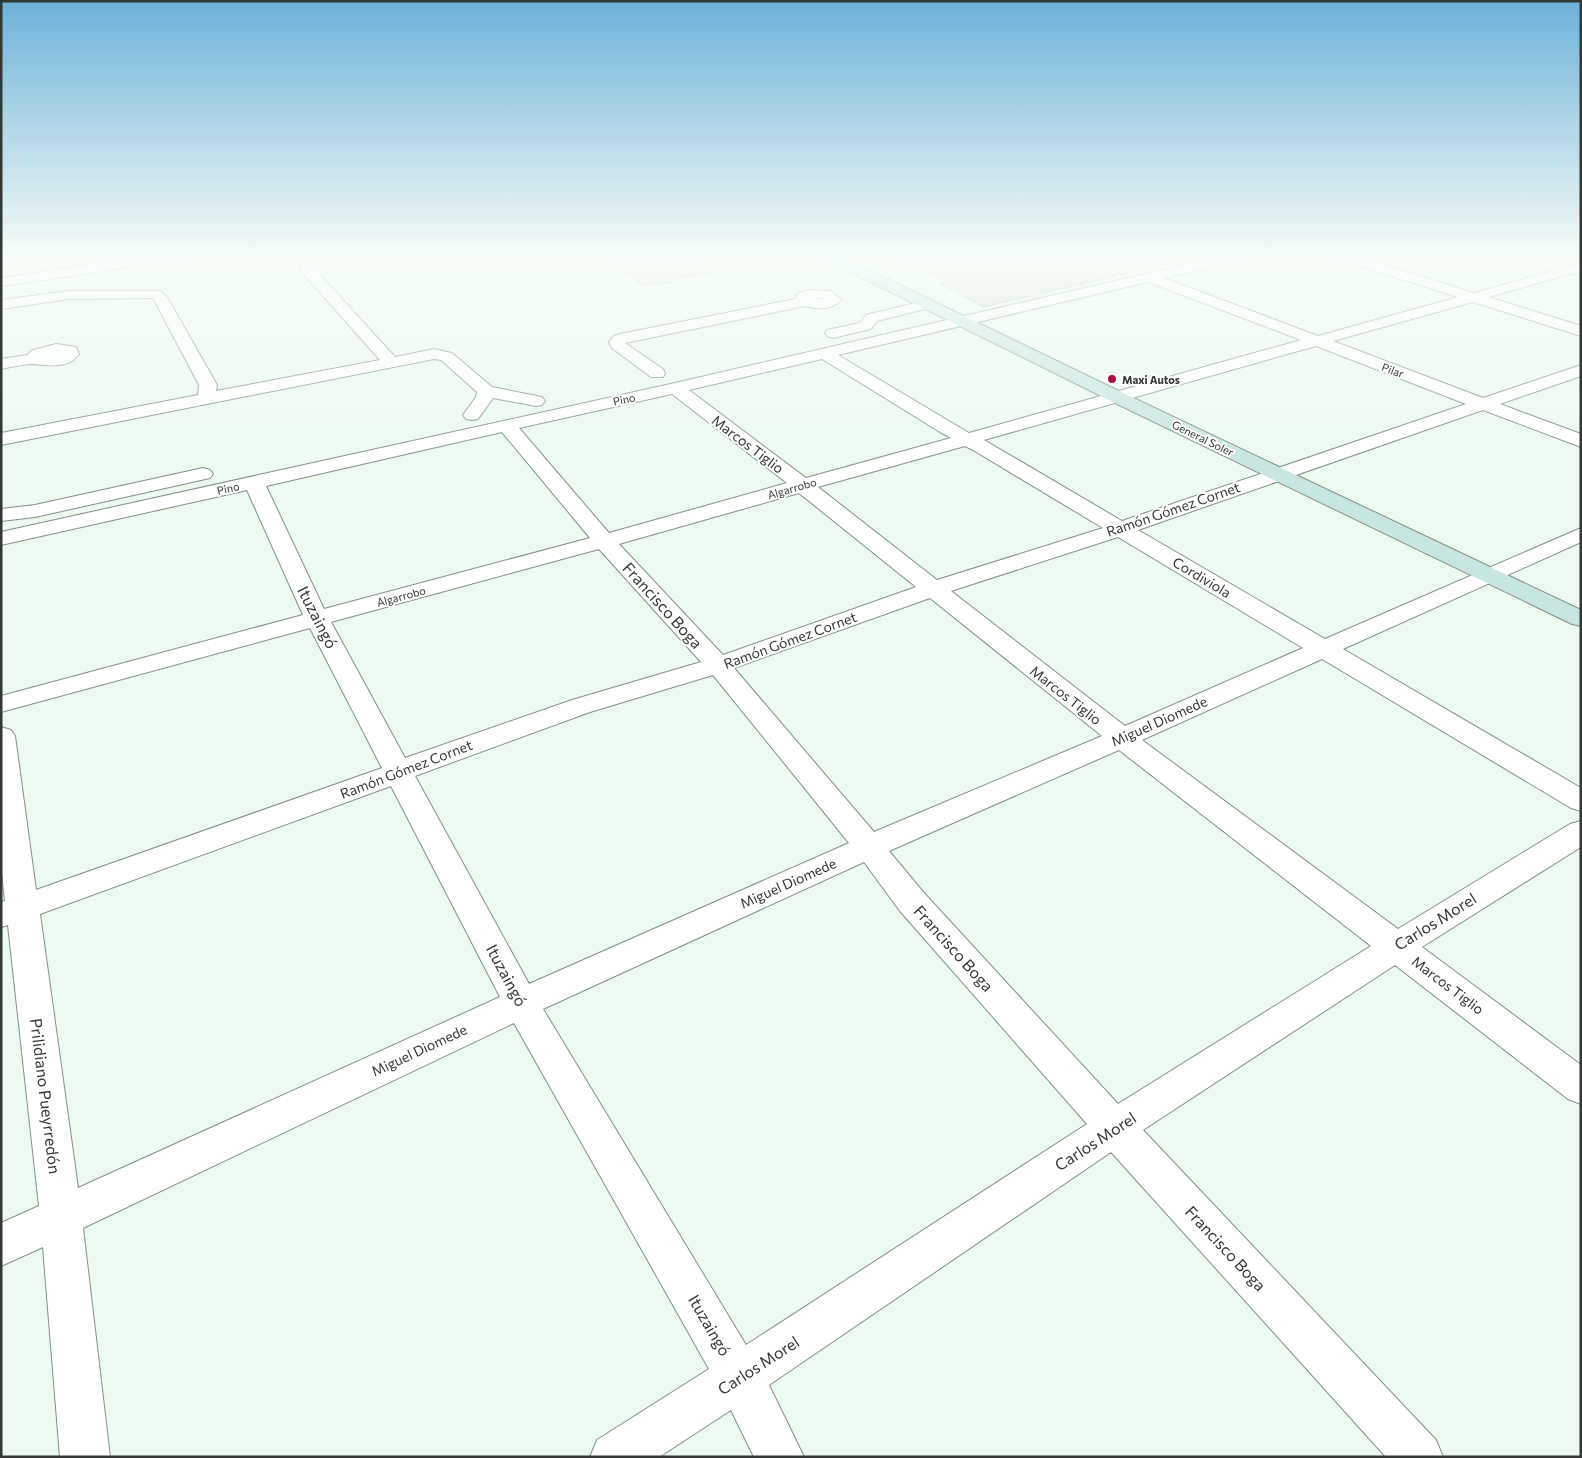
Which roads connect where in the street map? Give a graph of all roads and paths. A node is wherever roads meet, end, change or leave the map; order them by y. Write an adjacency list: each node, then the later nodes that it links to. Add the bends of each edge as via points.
1 (174, 323): 22 (street, via 208,385)
2 (353, 323): 14 (street)
3 (694, 323): 18 (street, Marcos Tiglio, via 617,342)
4 (868, 323): 12 (street)
5 (950, 323): 12 (street, Pino)
6 (966, 323): 21 (street, General Soler)
7 (1268, 323): 11 (street, Pilar)
8 (1379, 323): 11 (street, Algarrobo)
9 (1555, 323): 10 (street)
10 (1581, 331)
11 (1315, 341): 21 (street, Algarrobo); 24 (street, Pilar)
12 (821, 345): 18 (street, Pino); 29 (street, Cordiviola)
13 (32, 359): 15 (street)
14 (391, 362): 19 (street, via 443,355); 22 (street)
15 (1, 364)
16 (1581, 370): 24 (street, Ramón Gómez Cornet)
17 (638, 377): 18 (street)
18 (669, 377): 27 (street, Pino); 34 (street, Marcos Tiglio)
19 (486, 391): 23 (street); 25 (street)
20 (555, 396): 23 (street)
21 (1117, 397): 29 (street, Algarrobo); 32 (street, General Soler)
22 (207, 398): 28 (street)
23 (536, 401): 25 (street)
24 (1483, 404): 30 (street, Pilar); 32 (street, Ramón Gómez Cornet)
25 (472, 415): 26 (street)
26 (452, 420)
27 (506, 425): 33 (street, Pino); 39 (street, Francisco Boga)
28 (1, 439)
29 (966, 439): 34 (street, Algarrobo); 36 (street, Cordiviola)
30 (1581, 441)
31 (219, 471): 35 (street, via 35,511)
32 (1278, 474): 36 (street, Ramón Gómez Cornet); 40 (street, General Soler)
33 (254, 482): 38 (street, Pino); 42 (street, Ituzaingó)
34 (802, 485): 39 (street, Algarrobo); 41 (street, Marcos Tiglio)
35 (1, 515)
36 (1118, 528): 41 (street, Ramón Gómez Cornet); 44 (street, Cordiviola)
37 (1581, 534): 40 (street, Miguel Diomede)
38 (1, 539)
39 (604, 540): 42 (street, Algarrobo); 45 (street, Francisco Boga)
40 (1489, 575): 43 (street, General Soler); 44 (street, Miguel Diomede)
41 (932, 589): 45 (street, Ramón Gómez Cornet); 48 (street, Marcos Tiglio)
42 (317, 618): 46 (street, Algarrobo); 49 (street, Ituzaingó)
43 (1581, 619)
44 (1322, 648): 48 (street, Miguel Diomede); 50 (street, Cordiviola)
45 (718, 665): 49 (street, Ramón Gómez Cornet, via 581,706); 52 (street, Francisco Boga)
46 (1, 704)
47 (1, 736): 53 (street, Prilidiano Pueyrredón)
48 (1122, 738): 52 (street, Miguel Diomede); 54 (street, Marcos Tiglio)
49 (400, 772): 53 (street, Ramón Gómez Cornet); 55 (street, Ituzaingó)
50 (1581, 801)
51 (1581, 832): 54 (street, Carlos Morel)
52 (869, 847): 55 (street, Miguel Diomede); 57 (street, Francisco Boga, via 912,902)
53 (12, 911): 58 (street, Prilidiano Pueyrredón)
54 (1396, 946): 56 (street, Marcos Tiglio); 57 (street, Carlos Morel)
55 (521, 1003): 58 (street, Miguel Diomede); 60 (street, Ituzaingó)
56 (1581, 1087)
57 (1115, 1128): 60 (street, Carlos Morel); 64 (street, Francisco Boga)
58 (61, 1216): 59 (street, Miguel Diomede); 61 (street, Prilidiano Pueyrredón)
59 (1, 1245)
60 (740, 1378): 62 (street, Carlos Morel); 63 (street, Ituzaingó)
61 (84, 1457)
62 (614, 1457)
63 (780, 1457)
64 (1419, 1457)

